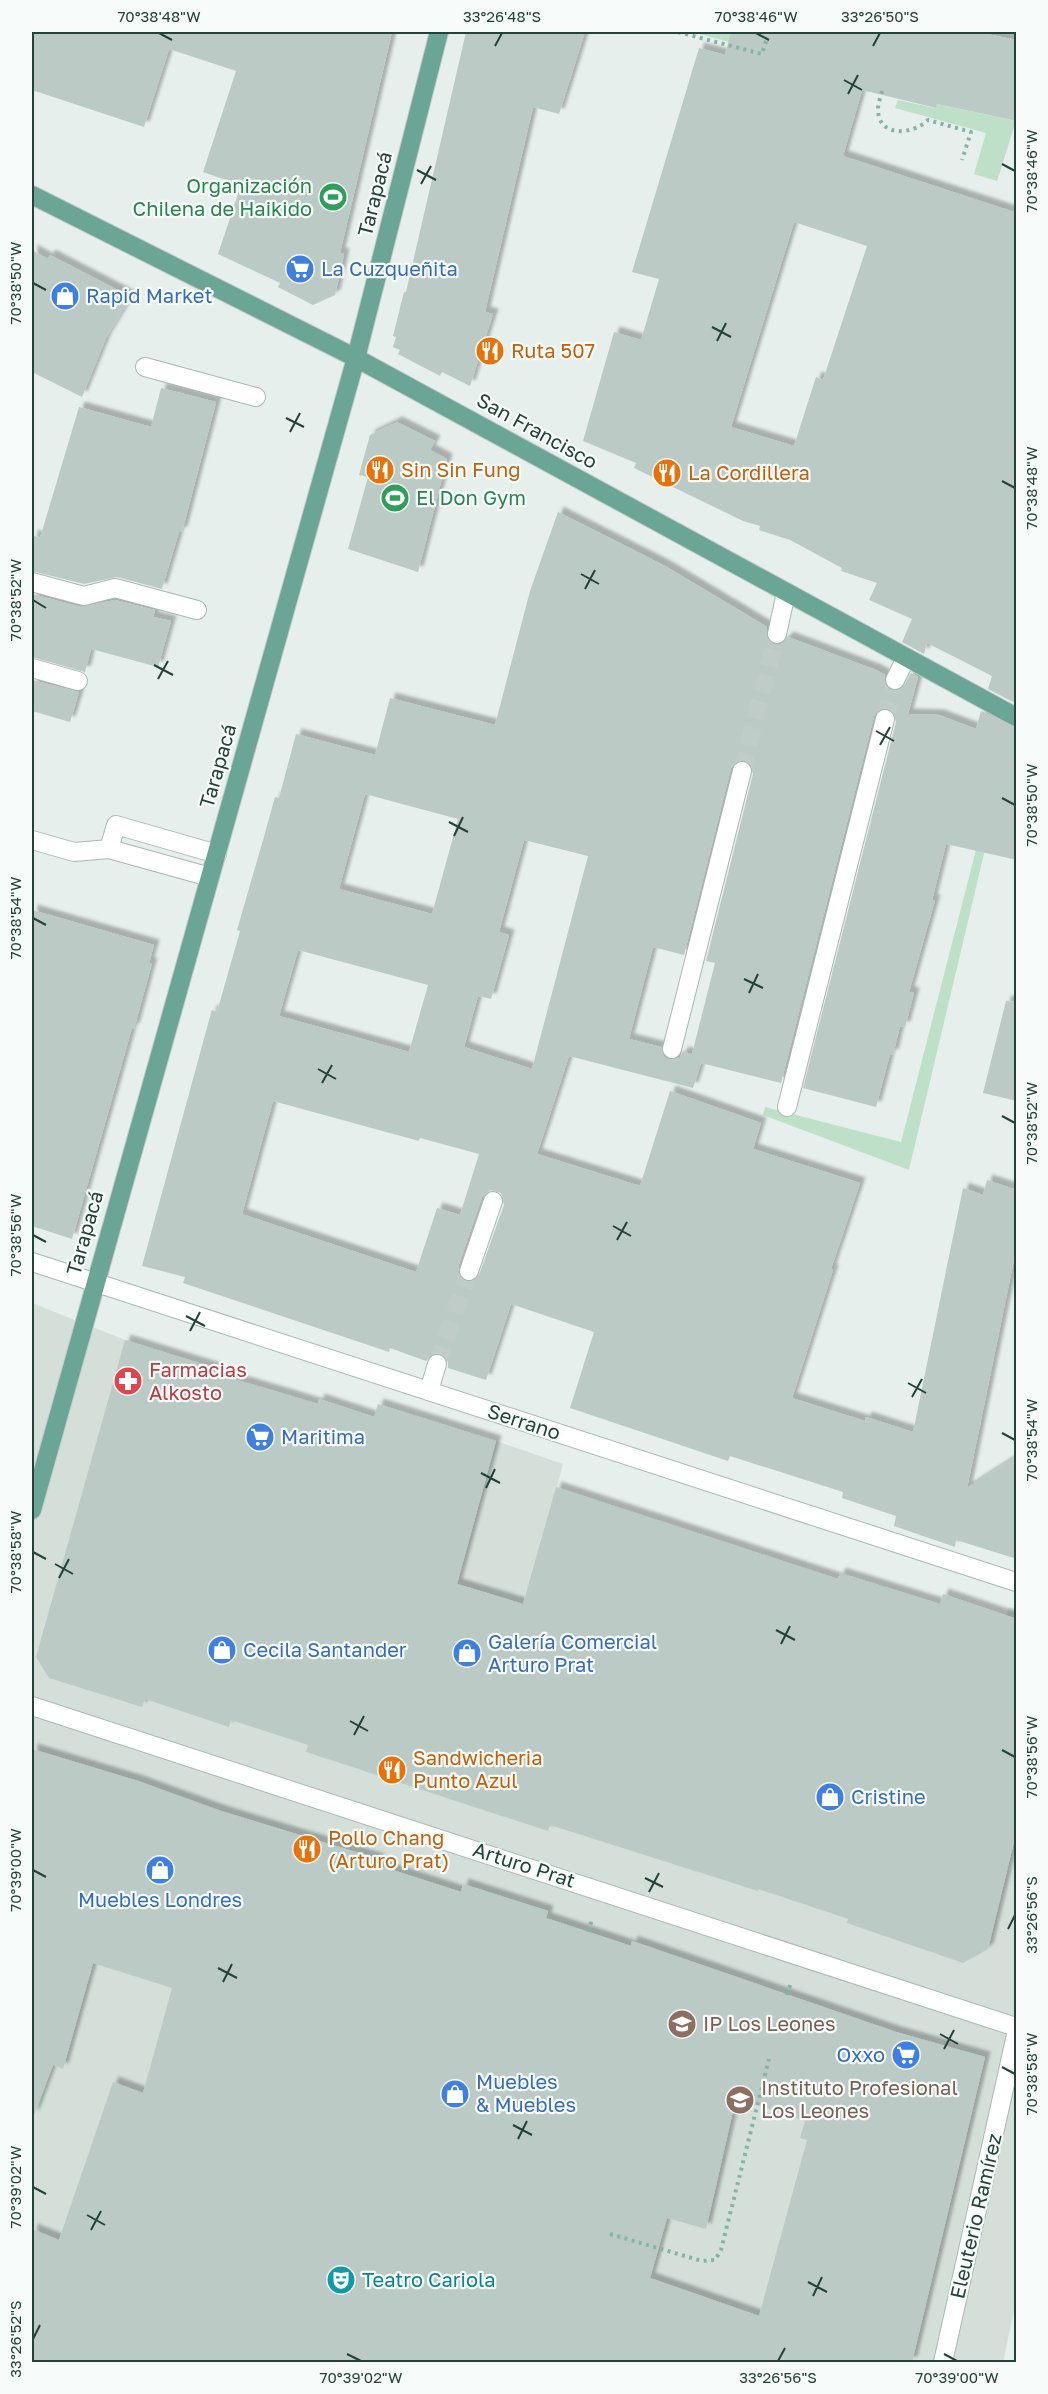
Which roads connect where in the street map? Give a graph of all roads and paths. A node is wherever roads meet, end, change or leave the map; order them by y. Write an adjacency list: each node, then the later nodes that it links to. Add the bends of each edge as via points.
1 (439, 32): 7 (main road, Tarapacá)
2 (678, 32): 3 (path, via 762,54)
3 (766, 38)
4 (882, 91): 5 (path, via 879,117 890,129 913,131 928,120 971,132)
5 (962, 160)
6 (32, 195): 7 (main road, San Francisco)
7 (356, 358): 11 (main road, San Francisco); 23 (main road, Tarapacá)
8 (144, 368): 9 (street)
9 (256, 397)
10 (32, 582): 12 (street, via 84,596 115,588)
11 (786, 592): 13 (street); 14 (main road, San Francisco)
12 (197, 610)
13 (777, 634)
14 (906, 658): 16 (street); 18 (main road, San Francisco)
15 (32, 668): 17 (street)
16 (895, 680)
17 (78, 681)
18 (1017, 717)
19 (885, 719): 26 (street)
20 (742, 771): 25 (street)
21 (32, 840): 22 (street, via 74,852)
22 (109, 849): 23 (street, via 116,825); 24 (street)
23 (216, 854): 24 (main road, Tarapacá)
24 (210, 877): 30 (main road, Tarapacá)
25 (672, 1049)
26 (787, 1107)
27 (493, 1201): 29 (street)
28 (32, 1262): 30 (street, Serrano)
29 (469, 1271)
30 (95, 1282): 32 (street, Serrano); 33 (main road, Tarapacá)
31 (437, 1364): 32 (street)
32 (429, 1391): 34 (street, Serrano)
33 (32, 1510)
34 (1017, 1582)
35 (32, 1706): 36 (street, Arturo Prat)
36 (1017, 2027)
37 (1017, 2035): 40 (street, Eleuterio Ramírez)
38 (769, 2059): 39 (path, via 721,2250 715,2260 702,2261)
39 (610, 2234)
40 (943, 2362)

